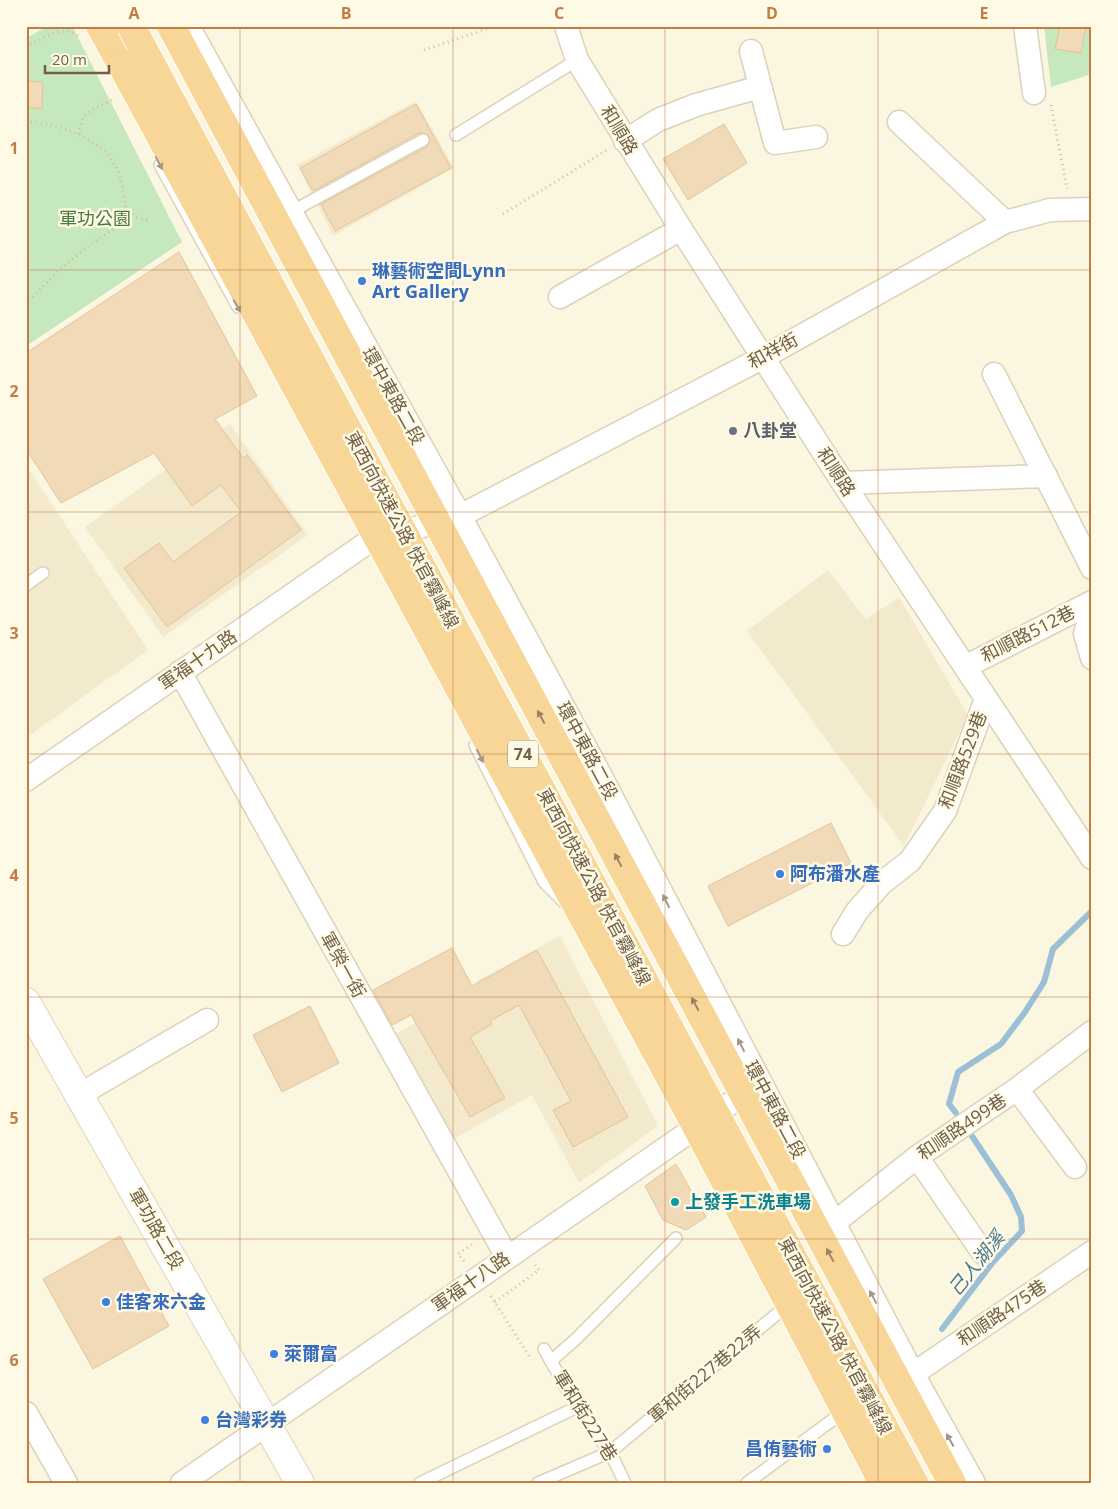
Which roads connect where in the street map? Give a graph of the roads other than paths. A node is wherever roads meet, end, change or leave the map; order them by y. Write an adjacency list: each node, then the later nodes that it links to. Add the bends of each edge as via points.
1 (88, 26): 10 (lane)
2 (114, 26): 32 (street)
3 (131, 26): 81 (highway, 東西向快速公路 快官霧峰線 / 74, bridge)
4 (171, 26): 82 (highway, 東西向快速公路 快官霧峰線 / 74, one-way to 4, bridge)
5 (188, 26): 21 (street, 環中東路二段)
6 (1025, 26): 13 (street)
7 (568, 27): 11 (street, 和順路)
8 (93, 33): 10 (highway, 74)
9 (751, 51): 12 (street)
10 (111, 58): 79 (highway, 74, bridge, via 690,1115)
11 (578, 60): 15 (lane); 18 (street, 和順路)
12 (760, 88): 16 (street, via 775,143); 18 (street, via 696,105 658,120)
13 (1042, 99)
14 (899, 122): 22 (street)
15 (456, 135)
16 (816, 137)
17 (423, 140): 21 (lane)
18 (625, 141): 23 (street, 和順路)
19 (154, 154): 25 (lane, one-way to 25)
20 (1081, 210): 22 (street, 和祥街, via 1050,210)
21 (291, 212): 31 (street, 環中東路二段)
22 (1005, 222): 26 (street, 和祥街)
23 (680, 229): 24 (street); 26 (street, 和順路)
24 (560, 297)
25 (242, 314)
26 (762, 358): 30 (street, 和順路); 31 (street, 和祥街)
27 (994, 374): 29 (street)
28 (276, 375): 33 (lane)
29 (1046, 476): 30 (street); 34 (street)
30 (843, 483): 40 (street, 和順路)
31 (460, 516): 32 (street, 和祥街); 52 (street, 環中東路二段, one-way to 31, via 595,765)
32 (393, 534): 33 (street, 軍福十九路); 48 (street)
33 (371, 540): 41 (street, 軍福十九路); 42 (lane)
34 (1092, 568)
35 (43, 573): 36 (lane)
36 (26, 585)
37 (1092, 602): 40 (street, 和順路512巷)
38 (1092, 607): 39 (street, via 1085,634)
39 (1092, 658)
40 (965, 667): 43 (street, 和順路)
41 (180, 672): 45 (street, 軍福十九路); 62 (street, 軍榮一街)
42 (446, 689)
43 (986, 699): 46 (street, 和順路); 47 (street, 和順路529巷, via 945,811 910,861 882,883 857,911)
44 (468, 733): 48 (lane, one-way to 48, via 544,882)
45 (26, 780)
46 (1092, 858)
47 (843, 934)
48 (620, 959): 55 (street)
49 (26, 1002): 54 (main road, 軍功路二段)
50 (207, 1020): 54 (street)
51 (1092, 1032): 53 (street, 和順路499巷)
52 (760, 1082): 55 (street, 軍福十八路); 58 (street, 環中東路二段)
53 (1017, 1089): 56 (street, 和順路499巷); 57 (street)
54 (79, 1095): 70 (main road, 軍功路二段)
55 (705, 1120): 62 (street, 軍福十八路); 63 (street)
56 (917, 1157): 58 (street, 和順路499巷); 61 (street)
57 (1075, 1166)
58 (834, 1223): 66 (street, 環中東路二段, one-way to 58)
59 (676, 1238): 65 (lane)
60 (1092, 1252): 66 (street, 和順路475巷)
61 (982, 1253)
62 (507, 1257): 70 (street, 軍福十八路)
63 (799, 1296): 67 (street); 71 (lane, 軍和街227巷22弄)
64 (544, 1350): 65 (lane, 軍和街227巷)
65 (551, 1362): 68 (lane, 軍和街227巷)
66 (913, 1374): 83 (street, 環中東路二段, one-way to 66)
67 (854, 1404): 78 (lane); 80 (street)
68 (577, 1407): 71 (lane, 軍和街227巷); 75 (lane)
69 (26, 1414): 72 (street)
70 (267, 1424): 73 (street, 軍福十八路); 74 (main road, 軍功路二段)
71 (610, 1452): 76 (lane, 軍和街227巷22弄); 77 (lane, 軍和街227巷)
72 (66, 1483)
73 (182, 1483)
74 (300, 1483)
75 (420, 1483)
76 (538, 1483)
77 (625, 1483)
78 (747, 1483)
79 (883, 1483)
80 (897, 1483)
81 (914, 1483)
82 (952, 1483)
83 (974, 1483)

